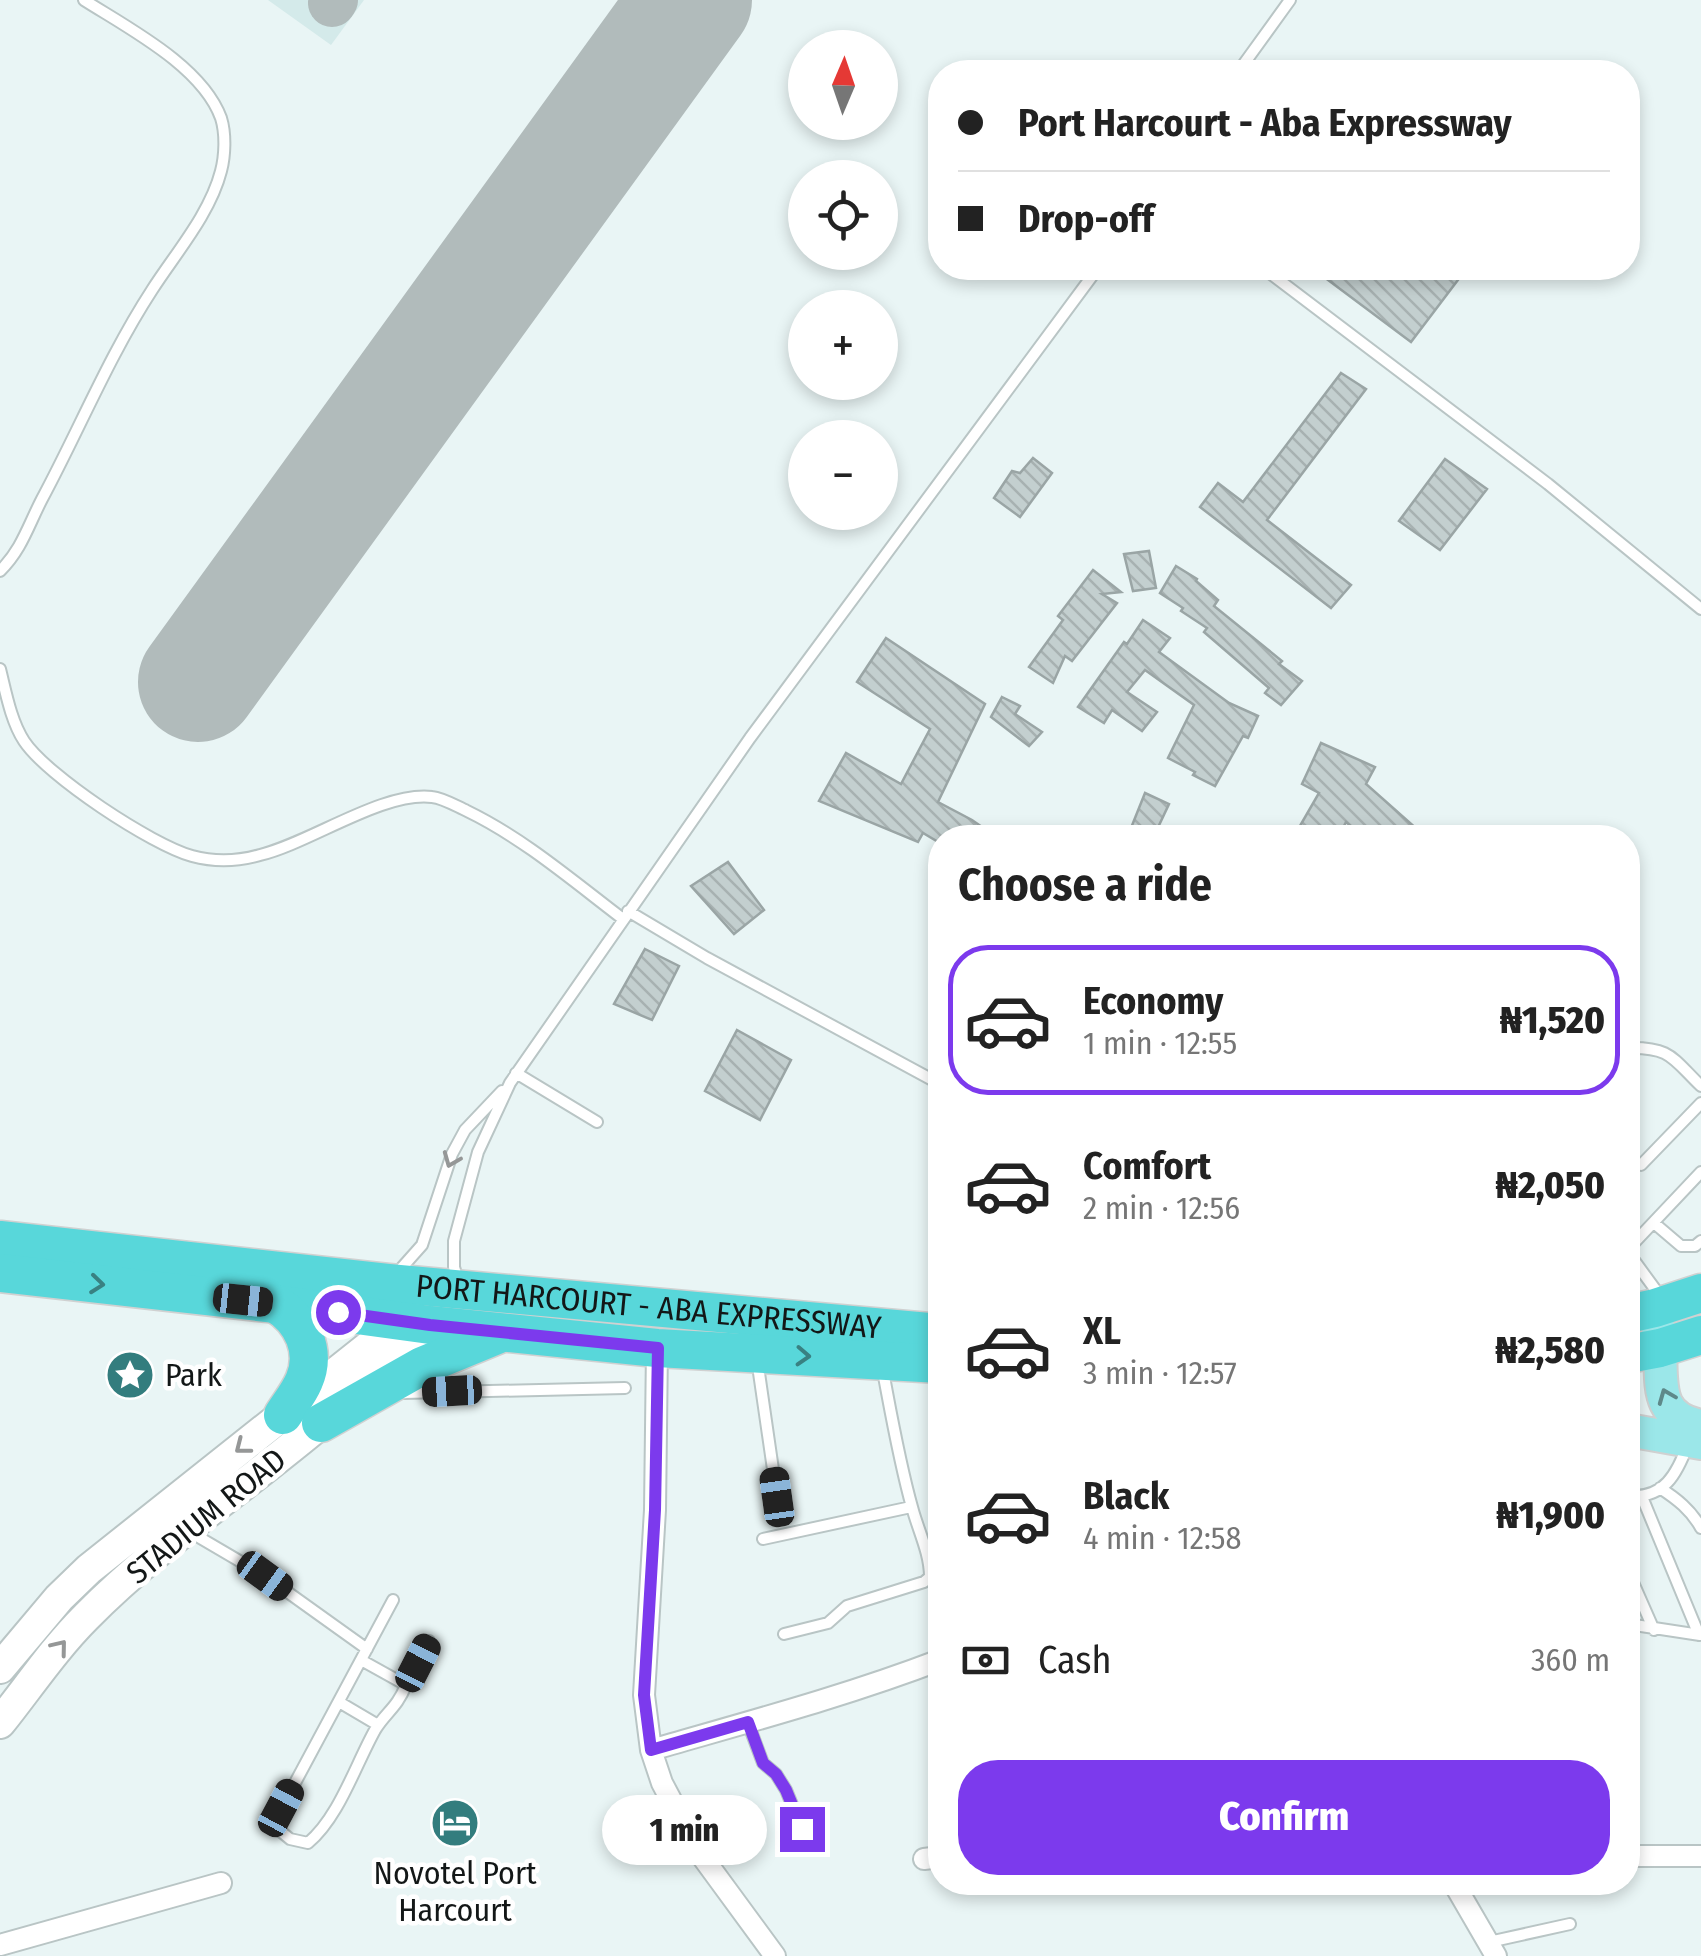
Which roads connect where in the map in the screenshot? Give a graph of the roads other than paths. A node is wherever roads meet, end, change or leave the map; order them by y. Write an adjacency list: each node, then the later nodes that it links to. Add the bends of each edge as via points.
1 (84, 0): 6 (lane, via 163,50 210,98 224,138 221,173 100,379 17,553)
2 (1290, 0): 3 (lane)
3 (1247, 60)
4 (1089, 280): 9 (lane)
5 (1279, 280): 7 (lane)
6 (0, 571)
7 (1701, 608)
8 (0, 669): 9 (lane, via 24,742 54,773 109,812 192,856 258,856 372,809 433,796 488,821)
9 (625, 915): 11 (lane); 12 (lane)
10 (1640, 1048): 13 (lane, via 1660,1049)
11 (513, 1078): 15 (lane); 24 (lane, one-way to 24, via 466,1130 422,1244); 25 (lane, via 478,1152 454,1241)
12 (928, 1078)
13 (1701, 1086)
14 (1701, 1103): 16 (lane)
15 (598, 1122)
16 (1640, 1165)
17 (1701, 1172): 18 (lane)
18 (1654, 1223): 19 (lane); 21 (lane, via 1682,1246)
19 (1640, 1237)
20 (0, 1240): 24 (highway, PORT HARCOURT - ABA EXPRESSWAY)
21 (1701, 1241)
22 (1640, 1269): 27 (lane)
23 (0, 1274): 26 (highway, PORT HARCOURT - ABA EXPRESSWAY, one-way to 26)
24 (388, 1283): 25 (highway, PORT HARCOURT - ABA EXPRESSWAY)
25 (459, 1288): 30 (highway, PORT HARCOURT - ABA EXPRESSWAY)
26 (276, 1304): 28 (highway, PORT HARCOURT - ABA EXPRESSWAY); 39 (highway, via 298,1323 310,1354 303,1383)
27 (1663, 1305): 33 (main road)
28 (415, 1323): 29 (highway, PORT HARCOURT - ABA EXPRESSWAY); 39 (main road, STADIUM ROAD); 40 (main road, STADIUM ROAD)
29 (505, 1332): 32 (highway, PORT HARCOURT - ABA EXPRESSWAY); 38 (highway)
30 (928, 1332)
31 (1701, 1335): 33 (highway)
32 (658, 1348): 34 (highway, PORT HARCOURT - ABA EXPRESSWAY); 67 (street, via 644,1695)
33 (1644, 1351): 42 (main road, one-way to 33, via 1670,1410)
34 (756, 1353): 35 (highway, PORT HARCOURT - ABA EXPRESSWAY, one-way to 35); 44 (lane)
35 (881, 1360): 36 (highway, PORT HARCOURT - ABA EXPRESSWAY); 46 (lane)
36 (928, 1363)
37 (625, 1388): 38 (lane)
38 (372, 1394): 40 (highway)
39 (283, 1415): 61 (main road, STADIUM ROAD, one-way to 61, via 89,1569)
40 (321, 1423): 48 (main road, STADIUM ROAD)
41 (1640, 1431): 42 (main road)
42 (1697, 1437): 43 (lane)
43 (1660, 1488): 45 (lane); 47 (lane)
44 (777, 1497)
45 (1642, 1497): 57 (lane)
46 (912, 1506): 49 (lane); 50 (lane)
47 (1701, 1528)
48 (185, 1529): 59 (lane, via 265,1576); 65 (main road, STADIUM ROAD, one-way to 48, via 84,1618)
49 (763, 1538)
50 (928, 1561)
51 (928, 1579): 56 (lane, via 847,1606 828,1623)
52 (1640, 1598): 55 (lane)
53 (393, 1600): 59 (lane)
54 (1640, 1627): 55 (lane)
55 (1654, 1630): 57 (lane)
56 (784, 1634)
57 (1700, 1635)
58 (429, 1641): 62 (lane)
59 (364, 1655): 62 (lane); 63 (lane)
60 (928, 1664): 64 (street)
61 (0, 1668)
62 (406, 1685): 66 (lane)
63 (339, 1702): 66 (lane); 66 (lane, via 281,1808 278,1830 290,1839 308,1843 323,1830)
64 (748, 1722): 67 (street); 68 (lane, via 763,1763 786,1790)
65 (0, 1724)
66 (378, 1725)
67 (651, 1750): 76 (street, via 698,1851)
68 (802, 1829)
69 (1640, 1856): 70 (street)
70 (1701, 1856)
71 (221, 1883): 74 (street)
72 (1461, 1895): 75 (street)
73 (1570, 1924): 75 (lane)
74 (0, 1945)
75 (1492, 1949)
76 (775, 1956)

